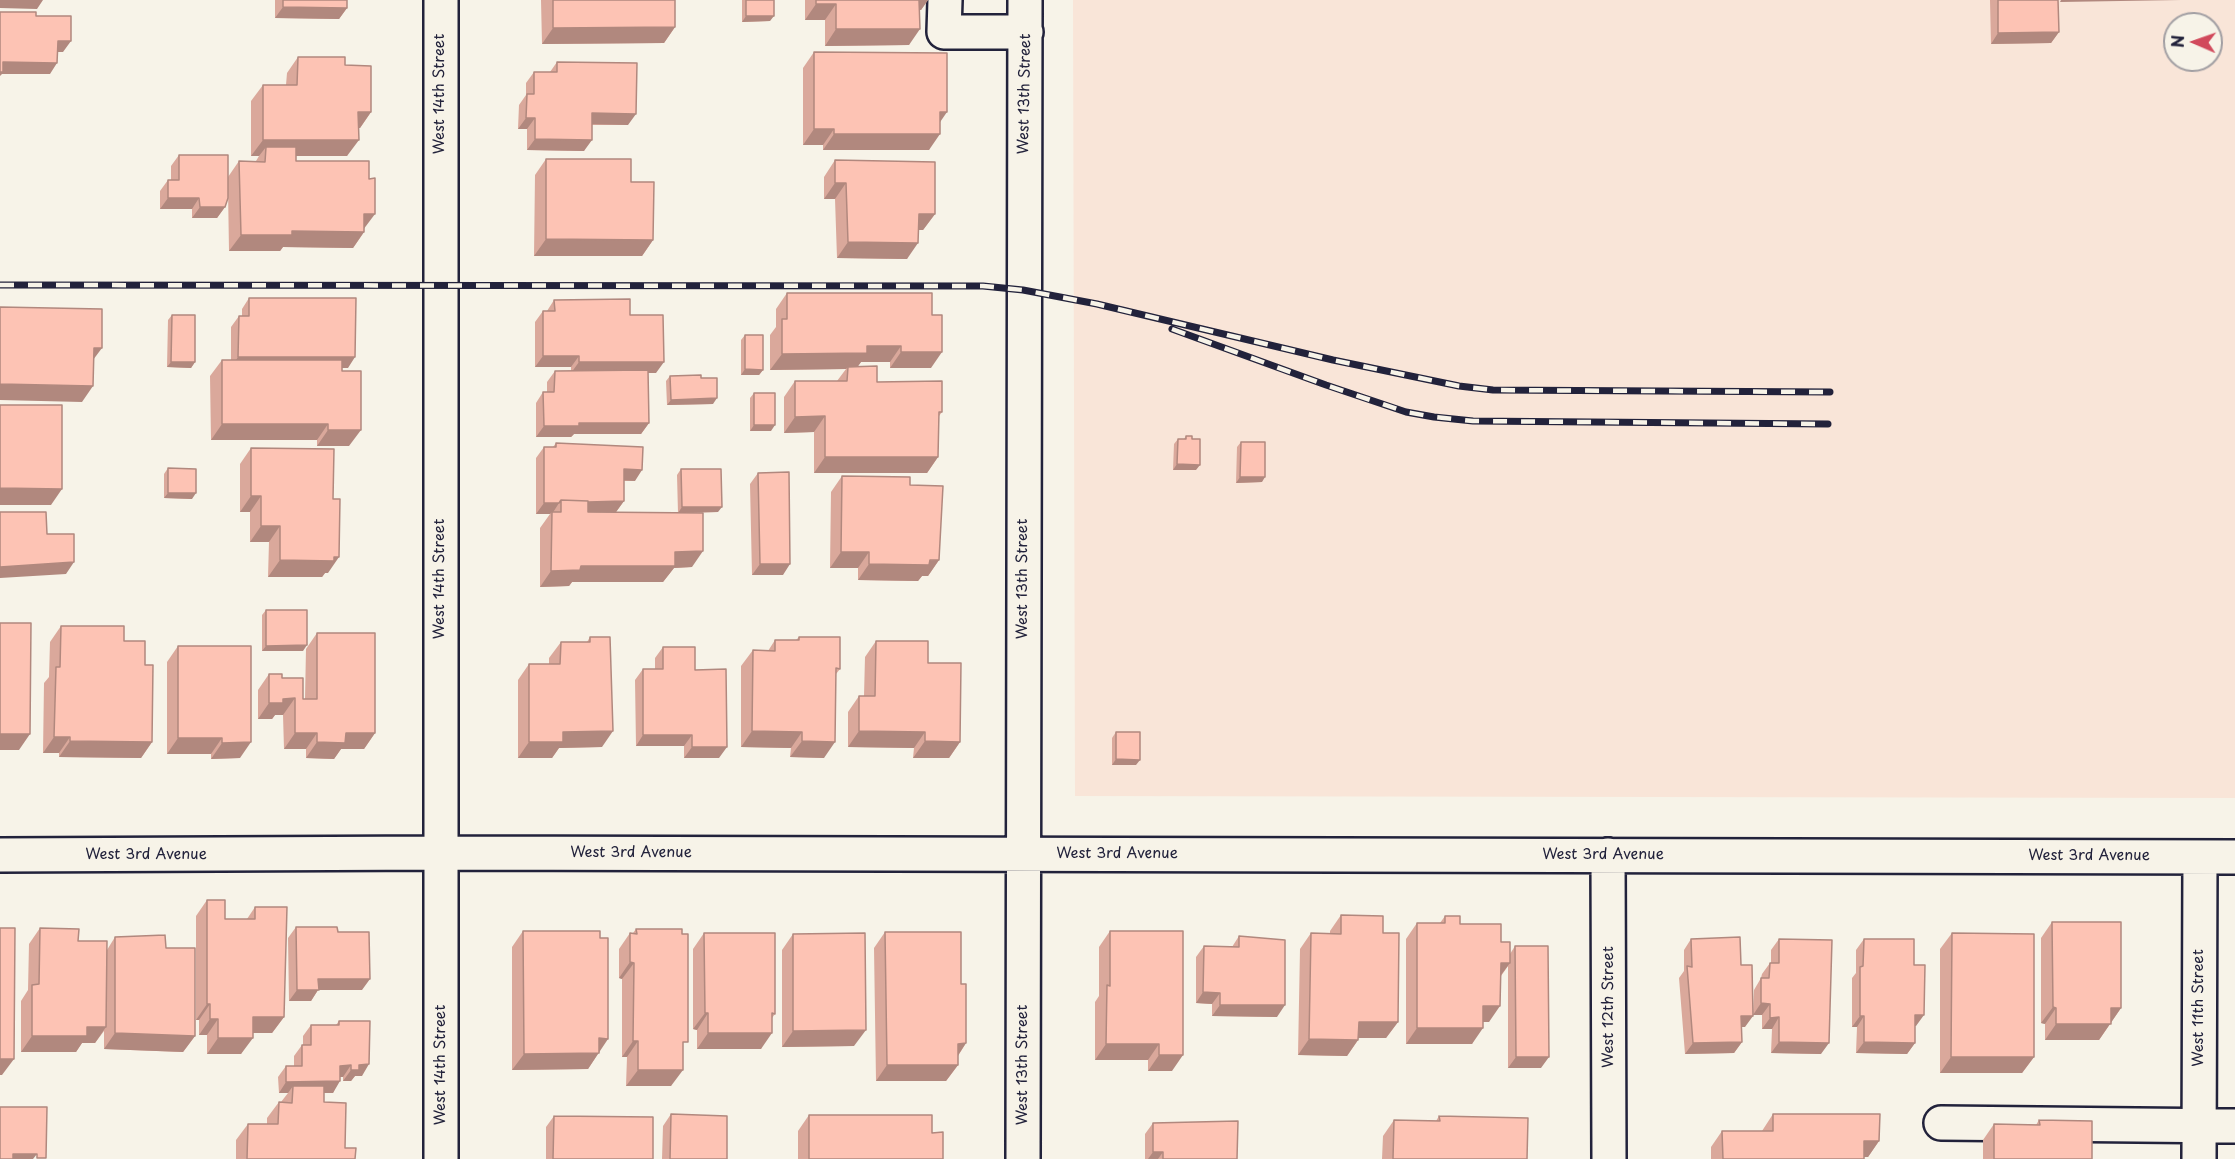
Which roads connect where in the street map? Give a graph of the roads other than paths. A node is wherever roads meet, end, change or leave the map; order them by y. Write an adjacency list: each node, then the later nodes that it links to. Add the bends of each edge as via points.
1 (441, 0): 4 (street, West 14th Street)
2 (945, 0): 3 (street, via 944,32)
3 (1025, 16): 5 (street, West 13th Street)
4 (441, 853): 5 (street, West 3rd Avenue); 6 (street, West 3rd Avenue); 13 (street, West 14th Street)
5 (1023, 854): 7 (street, West 3rd Avenue); 14 (street, West 13th Street)
6 (0, 855)
7 (1608, 855): 8 (street, West 3rd Avenue); 15 (street, West 12th Street)
8 (2200, 857): 9 (street, West 3rd Avenue); 11 (street, West 11th Street)
9 (2235, 857)
10 (1941, 1123): 11 (street)
11 (2199, 1125): 12 (street); 16 (street, West 11th Street)
12 (2235, 1126)
13 (441, 1159)
14 (1023, 1159)
15 (1609, 1159)
16 (2199, 1159)

